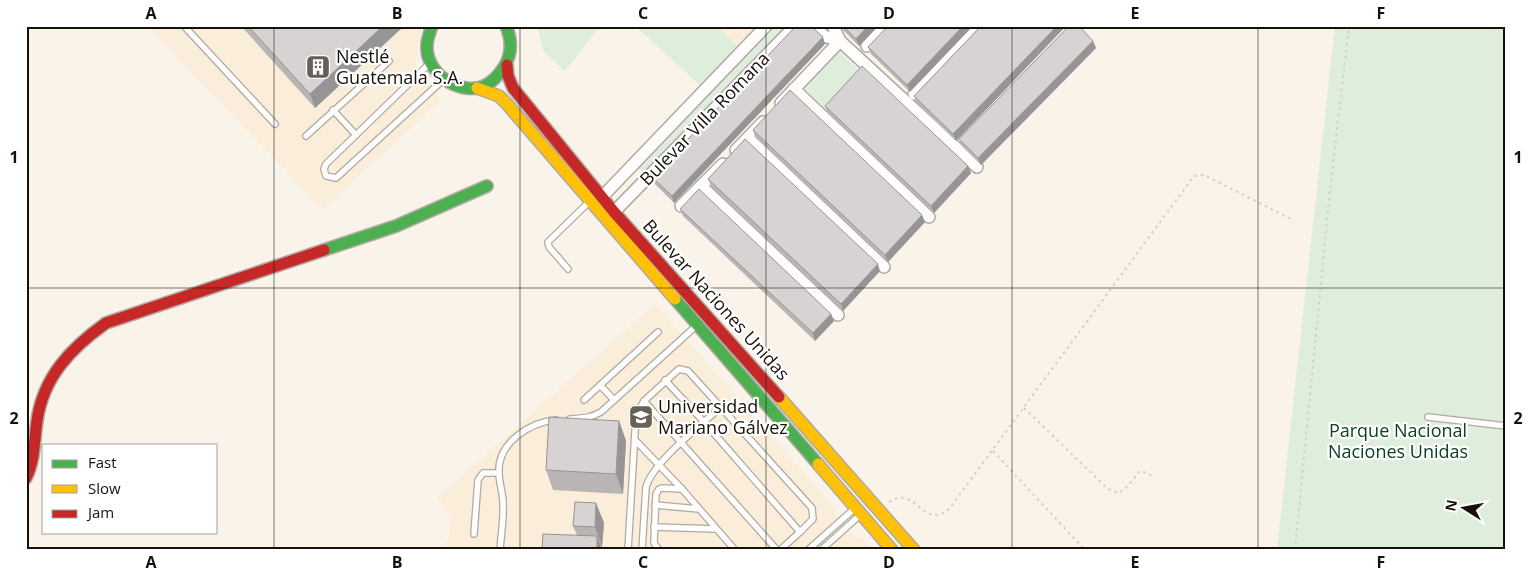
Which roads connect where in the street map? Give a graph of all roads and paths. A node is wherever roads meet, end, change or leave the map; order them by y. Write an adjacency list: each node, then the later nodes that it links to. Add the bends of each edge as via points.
1 (184, 26): 21 (lane)
2 (506, 26): 15 (main road, via 511,46)
3 (766, 26): 28 (street, Bulevar Villa Romana)
4 (795, 26): 31 (street, Bulevar Villa Romana)
5 (814, 26): 11 (street, via 824,36)
6 (833, 26): 11 (street)
7 (886, 26): 12 (street)
8 (980, 26): 19 (street)
9 (1349, 26): 76 (path)
10 (431, 27): 14 (main road, via 426,49)
11 (840, 41): 18 (street); 25 (street)
12 (867, 46)
13 (389, 61): 20 (lane)
14 (430, 63): 16 (main road); 22 (lane)
15 (506, 65): 17 (main road, via 495,79); 28 (main road, Bulevar Naciones Unidas, via 513,88)
16 (443, 80): 17 (main road, Bulevar Naciones Unidas, via 463,88); 22 (lane, via 336,178 326,176 326,164)
17 (477, 88): 29 (main road, Bulevar Naciones Unidas, via 499,96)
18 (794, 89): 24 (street); 32 (street)
19 (914, 94)
20 (333, 110): 22 (lane); 23 (lane)
21 (275, 124)
22 (356, 135)
23 (306, 136)
24 (748, 138): 27 (street); 34 (street)
25 (977, 167)
26 (487, 186): 54 (main road, via 396,226 106,323 85,337 64,358 49,383 41,401 31,470)
27 (702, 186): 30 (street); 36 (street)
28 (602, 197): 31 (main road, Bulevar Naciones Unidas)
29 (590, 201): 35 (lane, via 548,242); 37 (main road, Bulevar Naciones Unidas)
30 (681, 206)
31 (614, 212): 59 (main road, Bulevar Naciones Unidas)
32 (929, 217)
33 (1293, 220): 45 (path, via 1204,175 1194,176)
34 (884, 267)
35 (568, 269)
36 (838, 315)
37 (698, 325): 42 (lane); 60 (main road, Bulevar Naciones Unidas)
38 (658, 332): 40 (lane)
39 (665, 380): 43 (lane); 44 (lane, via 676,371 686,370); 47 (lane)
40 (600, 385): 41 (lane); 42 (lane)
41 (584, 400)
42 (614, 400): 53 (lane, via 594,416 548,421 516,437 506,449)
43 (644, 400): 49 (lane, via 636,415); 50 (lane)
44 (721, 407): 47 (lane); 63 (lane, via 812,508 813,519)
45 (1024, 408): 51 (path); 55 (path, via 1108,489 1119,493 1124,491 1140,471)
46 (1428, 417): 48 (lane)
47 (704, 422): 50 (lane); 63 (lane)
48 (1506, 426)
49 (634, 440): 52 (lane); 66 (lane)
50 (683, 442): 52 (lane); 70 (lane)
51 (993, 451): 59 (path, via 944,513 926,513 904,497 897,497); 75 (path)
52 (659, 465): 56 (lane); 67 (lane, via 646,487)
53 (498, 473): 64 (lane, via 483,473 478,480); 65 (lane, via 503,506)
54 (26, 478)
55 (1155, 478)
56 (682, 489): 57 (lane, via 659,489); 58 (lane)
57 (656, 505): 58 (lane); 61 (lane)
58 (699, 509): 62 (lane)
59 (880, 510): 74 (main road, Bulevar Naciones Unidas)
60 (859, 511): 71 (lane); 72 (lane); 73 (main road, Bulevar Naciones Unidas)
61 (654, 527): 62 (lane); 68 (lane, via 654,543)
62 (716, 529): 69 (lane)
63 (800, 532): 70 (lane)
64 (474, 534)
65 (500, 550)
66 (628, 550)
67 (642, 550)
68 (659, 550)
69 (735, 550)
70 (779, 550)
71 (808, 550)
72 (821, 550)
73 (892, 550)
74 (914, 550)
75 (1085, 550)
76 (1295, 550)

